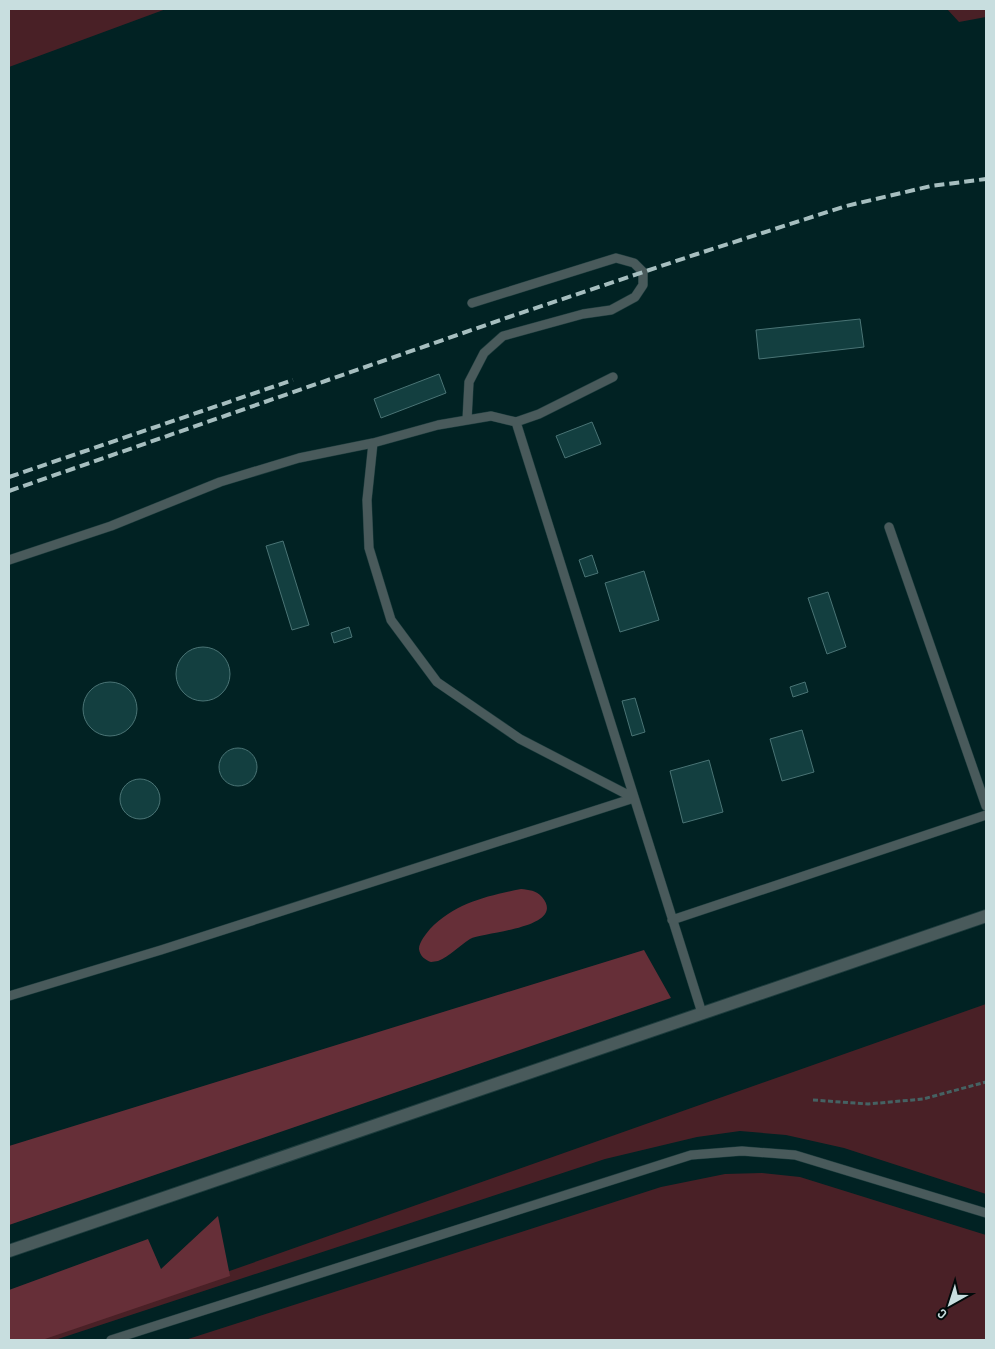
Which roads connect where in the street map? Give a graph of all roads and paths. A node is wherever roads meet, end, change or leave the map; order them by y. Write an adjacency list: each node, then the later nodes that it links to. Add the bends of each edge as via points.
1 (472, 303): 3 (lane, via 616,258 634,263 643,272 643,286 635,297 612,310 583,314 503,336 484,353 469,382)
2 (613, 377): 4 (lane)
3 (467, 420): 4 (lane, via 491,416); 5 (lane)
4 (516, 422): 8 (lane)
5 (373, 443): 7 (lane, via 299,458 220,482 111,526); 8 (lane, via 367,500 369,548 391,620 437,682 520,739)
6 (889, 527): 9 (lane)
7 (9, 560)
8 (634, 798): 12 (lane); 13 (lane)
9 (986, 806)
10 (986, 815): 12 (lane)
11 (986, 916): 14 (street)
12 (672, 920): 14 (lane)
13 (9, 996)
14 (702, 1013): 18 (street)
15 (986, 1082): 16 (path, via 923,1099 868,1104)
16 (813, 1100)
17 (986, 1213): 19 (lane, via 795,1155 742,1151 691,1155)
18 (9, 1251)
19 (111, 1340)

